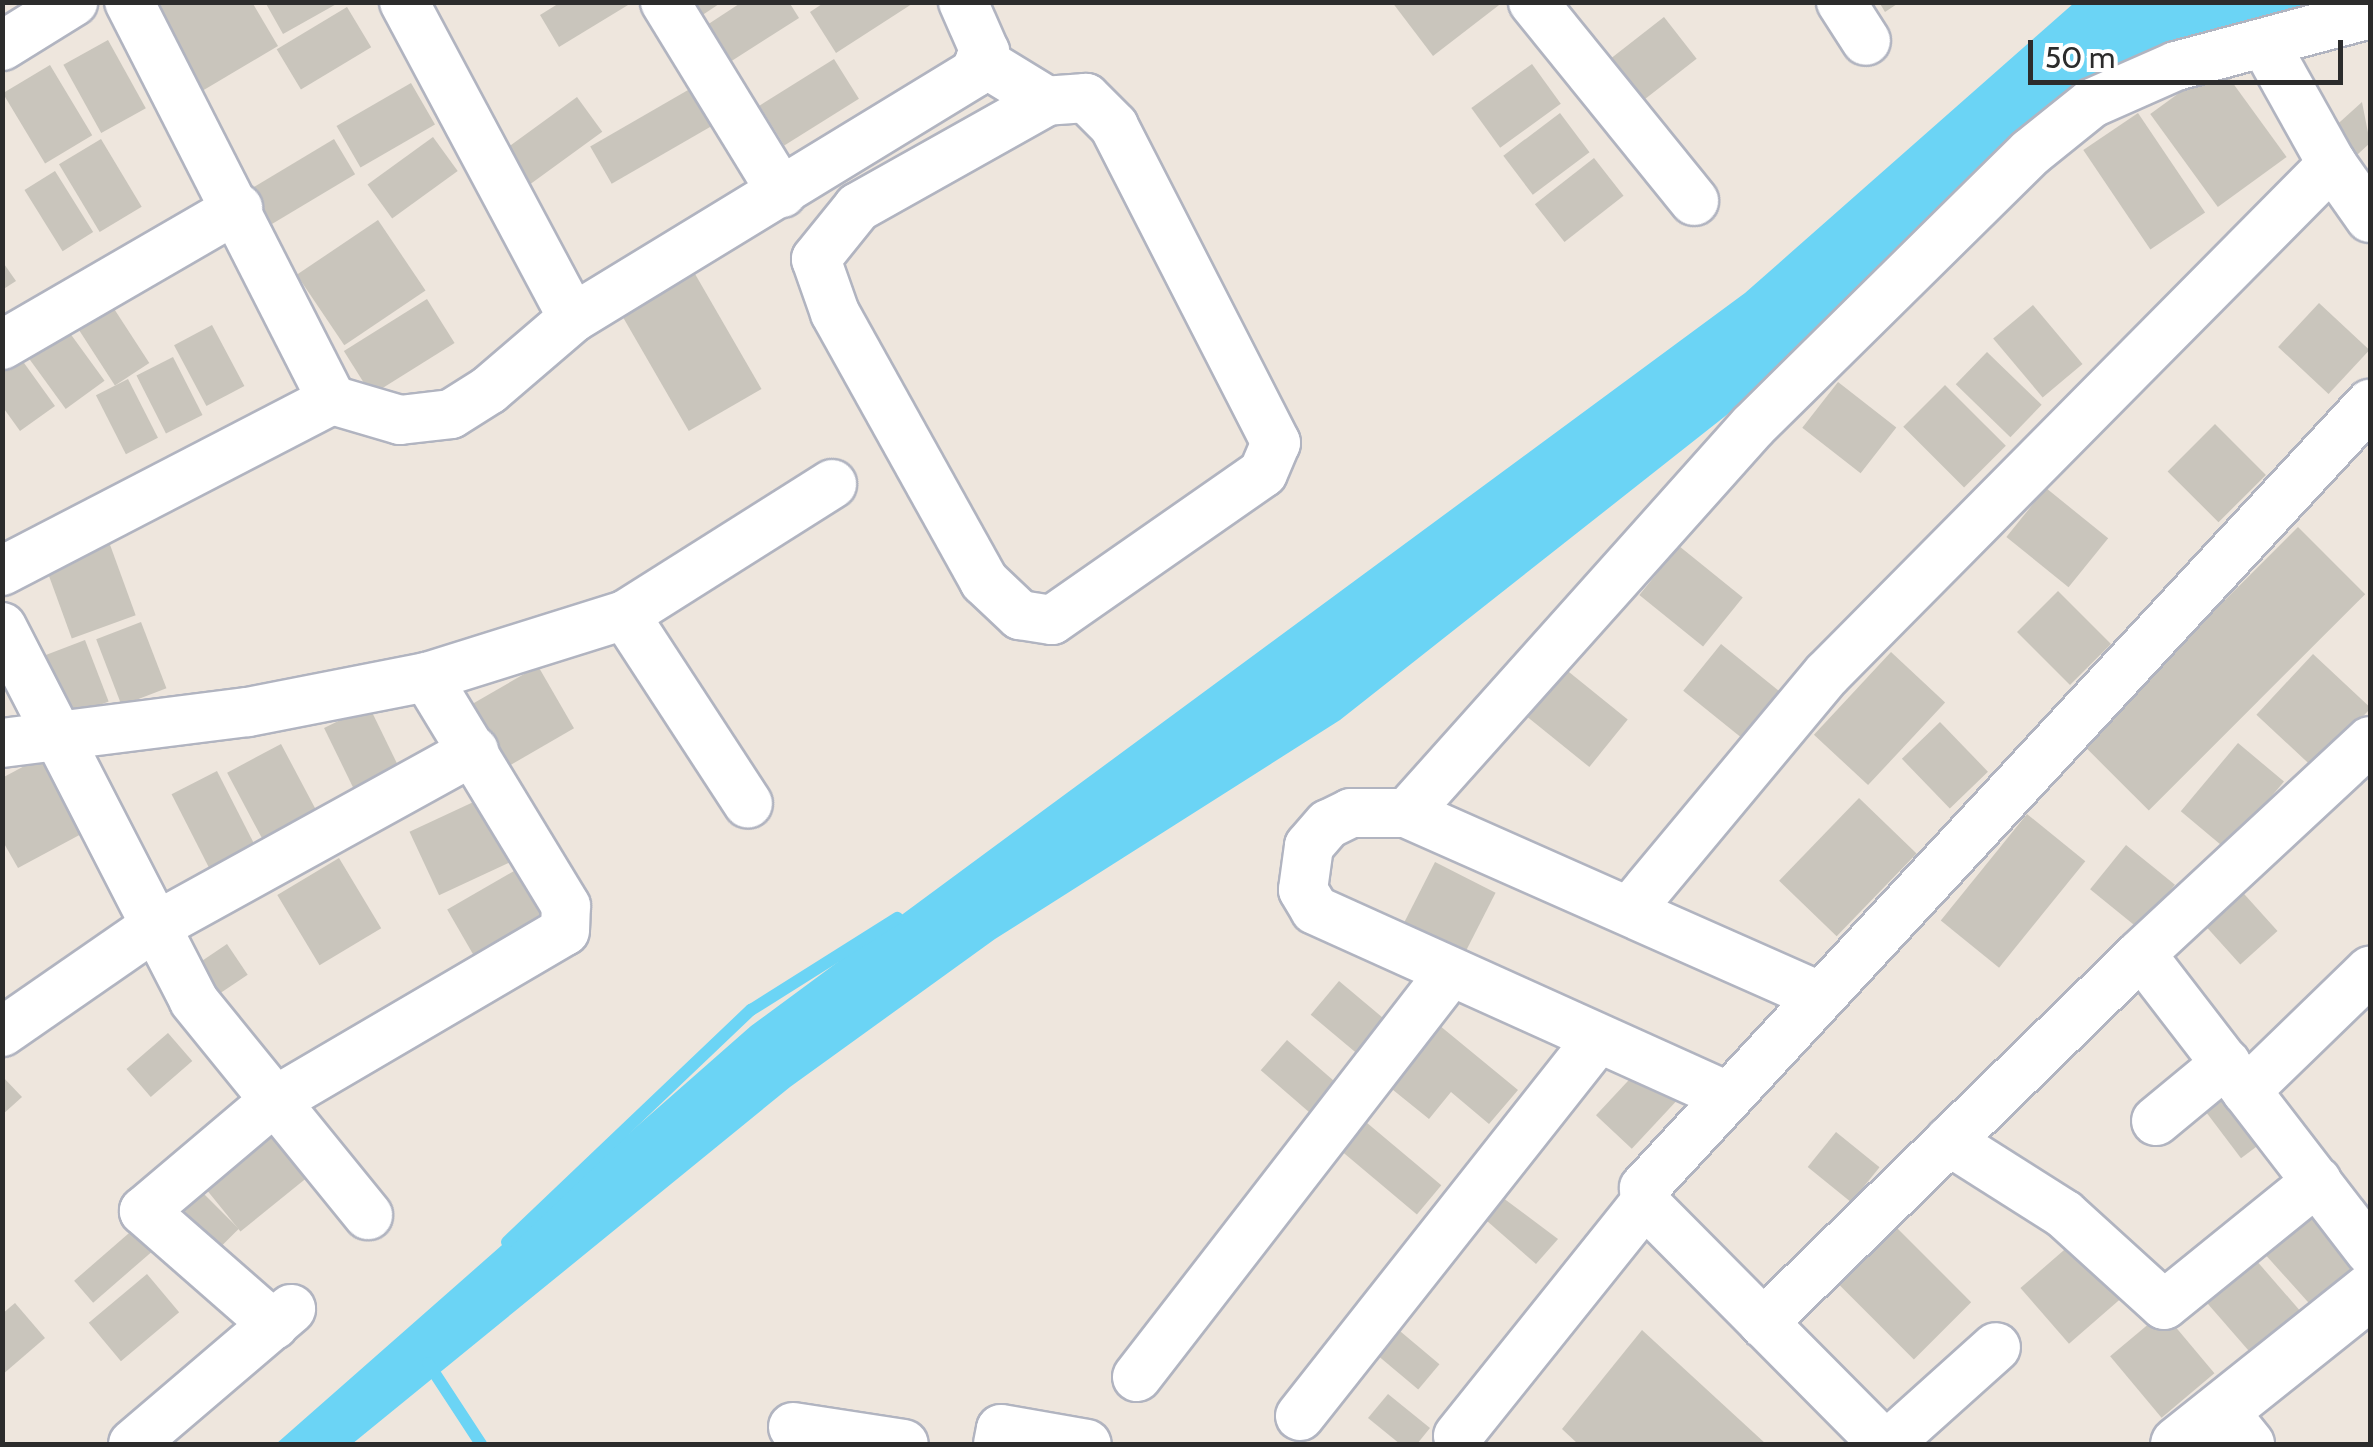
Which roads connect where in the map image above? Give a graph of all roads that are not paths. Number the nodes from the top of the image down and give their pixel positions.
1 (73, 2) edge
2 (129, 2) edge
3 (404, 2) edge
4 (665, 2) edge
5 (1533, 2) edge
6 (2370, 14) edge
7 (980, 21) edge
8 (2265, 44) junction
9 (2, 46) edge
10 (1047, 101) junction
11 (2332, 164) junction
12 (782, 193) junction
13 (1694, 202) dead end
14 (238, 208) junction
15 (2370, 218) edge
16 (574, 318) junction
17 (2, 345) edge
18 (332, 400) junction
19 (2370, 404) edge
20 (832, 484) dead end
21 (2, 571) edge
22 (625, 615) junction
23 (2, 627) edge
24 (427, 677) junction
25 (61, 741) junction
26 (2370, 741) edge
27 (2, 743) edge
28 (474, 751) junction
29 (748, 804) dead end
30 (1406, 813) junction
31 (1631, 909) junction
32 (151, 929) junction
33 (2141, 954) junction
34 (2370, 971) edge
35 (1449, 974) junction
36 (1819, 996) junction
37 (2, 1032) edge
38 (1598, 1039) junction
39 (2236, 1077) junction
40 (1726, 1096) junction
41 (273, 1102) junction
42 (2156, 1121) dead end
43 (1949, 1141) junction
44 (2317, 1181) junction
45 (1646, 1204) junction
46 (368, 1215) dead end
47 (2370, 1251) edge
48 (2370, 1291) edge
49 (1763, 1323) junction
50 (1996, 1347) dead end
51 (1137, 1377) dead end
52 (1300, 1416) dead end
53 (793, 1426) dead end
54 (2236, 1427) edge
55 (1458, 1436) dead end
56 (132, 1444) edge
57 (904, 1444) edge
58 (998, 1444) edge
59 (1087, 1444) edge
60 (1886, 1444) edge
61 (2178, 1444) edge

1 - 9 street
2 - 14 street
3 - 16 street
4 - 12 street
5 - 13 street
6 - 8 street
7 - 10 street
7 - 12 street
8 - 11 street
8 - 30 street
10 - 10 street
11 - 15 street
11 - 31 street
12 - 16 street
14 - 17 street
14 - 18 street
16 - 18 street
18 - 21 street
19 - 36 street
20 - 22 street
22 - 24 street
22 - 29 street
23 - 25 street
24 - 25 street
24 - 28 street
25 - 27 street
25 - 32 street
26 - 33 street
28 - 32 street
28 - 41 street
30 - 31 street
30 - 35 street
31 - 36 street
32 - 37 street
32 - 41 street
33 - 39 street
33 - 43 street
34 - 39 street
35 - 38 street
35 - 51 street
36 - 40 street
38 - 40 street
38 - 52 street
39 - 42 street
39 - 44 street
40 - 45 street
41 - 46 street
41 - 56 street
43 - 44 street
43 - 49 street
44 - 47 street
45 - 49 street
45 - 55 street
48 - 54 street
49 - 60 street
50 - 60 street
53 - 57 street
54 - 61 street
58 - 59 street

